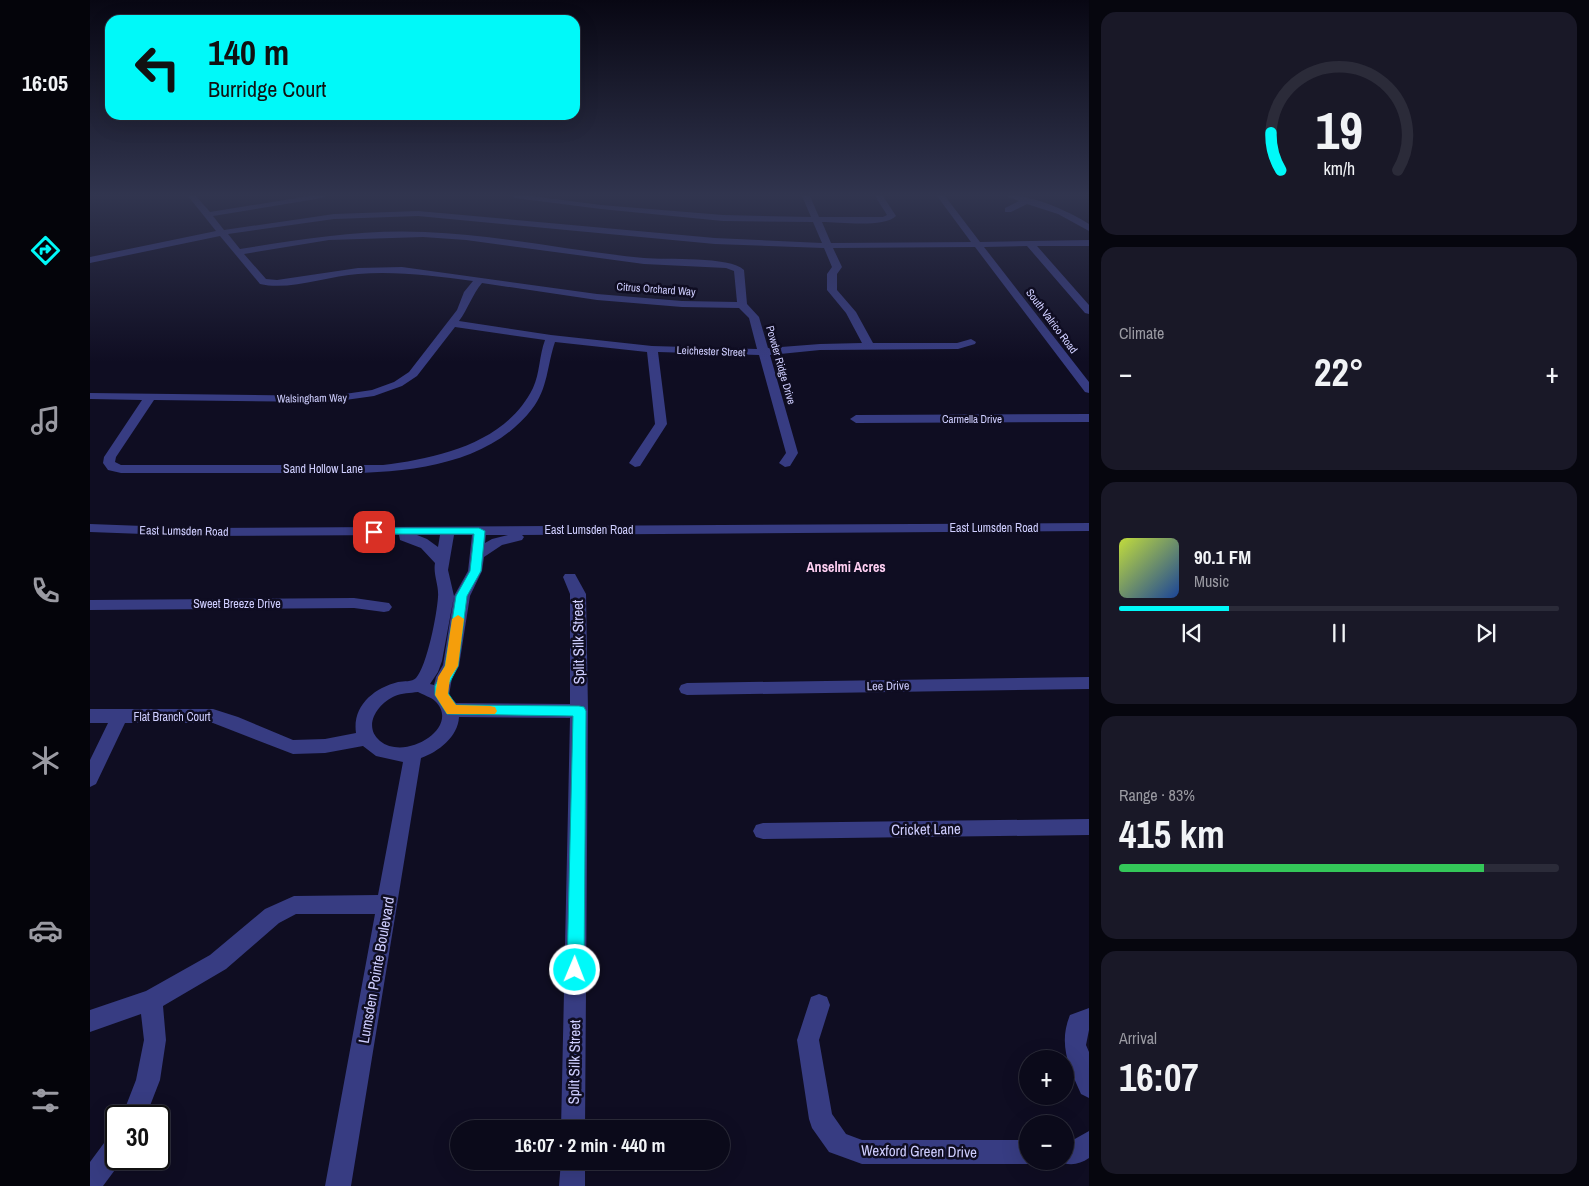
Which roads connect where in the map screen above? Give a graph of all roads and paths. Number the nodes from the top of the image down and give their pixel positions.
1 (126, 251) edge
2 (242, 251) edge
3 (572, 251) edge
4 (831, 251) edge
5 (983, 251) edge
6 (1036, 251) edge
7 (238, 252) joint
8 (90, 259) edge
9 (479, 280) junction
10 (742, 305) junction
11 (1089, 311) edge
12 (452, 324) junction
13 (550, 338) junction
14 (971, 342) dead end
15 (869, 346) junction
16 (652, 349) junction
17 (765, 352) junction
18 (1089, 390) edge
19 (90, 396) edge
20 (151, 396) junction
21 (1089, 418) edge
22 (856, 419) dead end
23 (635, 463) dead end
24 (785, 463) dead end
25 (1089, 527) edge
26 (90, 528) edge
27 (448, 531) junction
28 (479, 531) junction
29 (548, 531) junction
30 (319, 532) junction
31 (477, 555) junction
32 (442, 562) junction
33 (570, 577) dead end
34 (90, 605) edge
35 (384, 608) dead end
36 (1089, 683) edge
37 (419, 686) junction
38 (687, 689) dead end
39 (441, 695) junction
40 (451, 710) junction
41 (579, 711) junction
42 (90, 716) edge
43 (120, 716) junction
44 (366, 738) junction
45 (413, 754) junction
46 (90, 779) edge
47 (1089, 827) edge
48 (763, 832) dead end
49 (388, 904) junction
50 (151, 1000) junction
51 (819, 1005) dead end
52 (1089, 1019) edge
53 (90, 1021) edge
54 (1089, 1086) edge
55 (138, 1105) edge
56 (573, 1120) edge
57 (1089, 1143) edge
58 (1019, 1152) edge
59 (1074, 1152) edge
60 (105, 1162) edge
61 (573, 1170) edge
62 (90, 1182) edge
63 (338, 1186) edge
64 (572, 1186) edge

1 - 8 street
2 - 7 street
3 - 10 street
4 - 15 street
5 - 18 street, South Valrico Road
6 - 11 street
7 - 9 street, Citrus Orchard Way
9 - 10 street, Citrus Orchard Way
9 - 12 street, Walsingham Way
10 - 17 street, Powder Ridge Drive
12 - 13 street, Leichester Street
12 - 20 street, Walsingham Way
13 - 16 street, Leichester Street
13 - 20 street, Sand Hollow Lane
14 - 15 street, Leichester Street
15 - 17 street, Leichester Street
16 - 17 street, Leichester Street
16 - 23 street
17 - 24 street, Powder Ridge Drive
19 - 20 street, Walsingham Way
21 - 22 street, Carmella Drive
25 - 29 street, East Lumsden Road
26 - 30 street, East Lumsden Road
27 - 28 street, East Lumsden Road
27 - 30 street, East Lumsden Road
27 - 32 street
28 - 29 street, East Lumsden Road
28 - 31 street
29 - 31 street
30 - 32 street
31 - 39 street
32 - 37 street
33 - 41 street, Split Silk Street
34 - 35 street, Sweet Breeze Drive
36 - 38 street, Lee Drive
37 - 39 street
37 - 44 street
39 - 40 street
40 - 41 street
40 - 45 street
41 - 56 street, Split Silk Street
42 - 43 street, Flat Branch Court
43 - 44 street, Flat Branch Court
43 - 46 street
44 - 45 street
45 - 49 street, Lumsden Pointe Boulevard
47 - 48 street, Cricket Lane
49 - 50 street
49 - 63 street, Lumsden Pointe Boulevard
50 - 53 street
50 - 55 street
51 - 58 street, Wexford Green Drive
52 - 54 street
57 - 59 street
60 - 62 street
61 - 64 street

